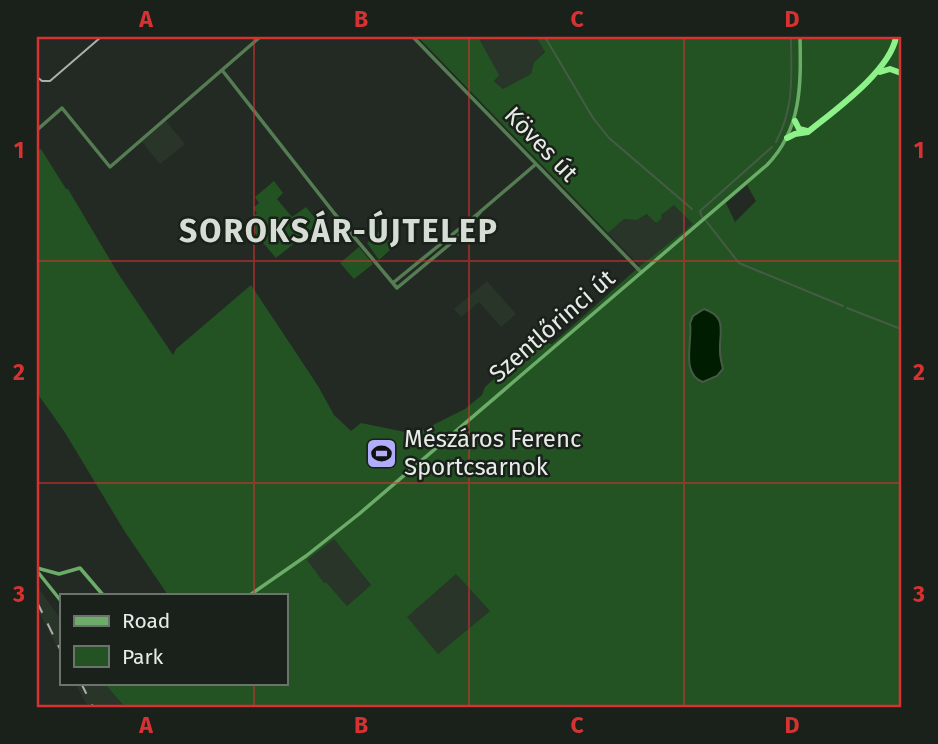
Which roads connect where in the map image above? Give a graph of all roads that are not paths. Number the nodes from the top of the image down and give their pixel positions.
1 (260, 37) edge
2 (800, 37) edge
3 (414, 38) edge
4 (899, 38) edge
5 (222, 70) junction
6 (901, 73) edge
7 (875, 74) junction
8 (795, 121) junction
9 (37, 130) edge
10 (794, 131) junction
11 (809, 131) junction
12 (787, 138) joint
13 (536, 164) junction
14 (481, 211) junction
15 (641, 272) junction
16 (393, 283) junction
17 (37, 570) edge
18 (102, 594) edge
19 (251, 594) edge
20 (60, 600) edge

1 - 5 street
2 - 8 main road
3 - 13 street, Köves út
4 - 7 highway
5 - 9 street
5 - 16 street
6 - 7 highway
7 - 11 highway
8 - 10 main road
8 - 11 highway
10 - 11 highway
10 - 12 highway
12 - 15 main road, Szentlőrinci út
13 - 14 street
13 - 15 street, Köves út
14 - 16 street
14 - 16 street
15 - 19 main road, Szentlőrinci út
17 - 18 main road
17 - 20 main road

